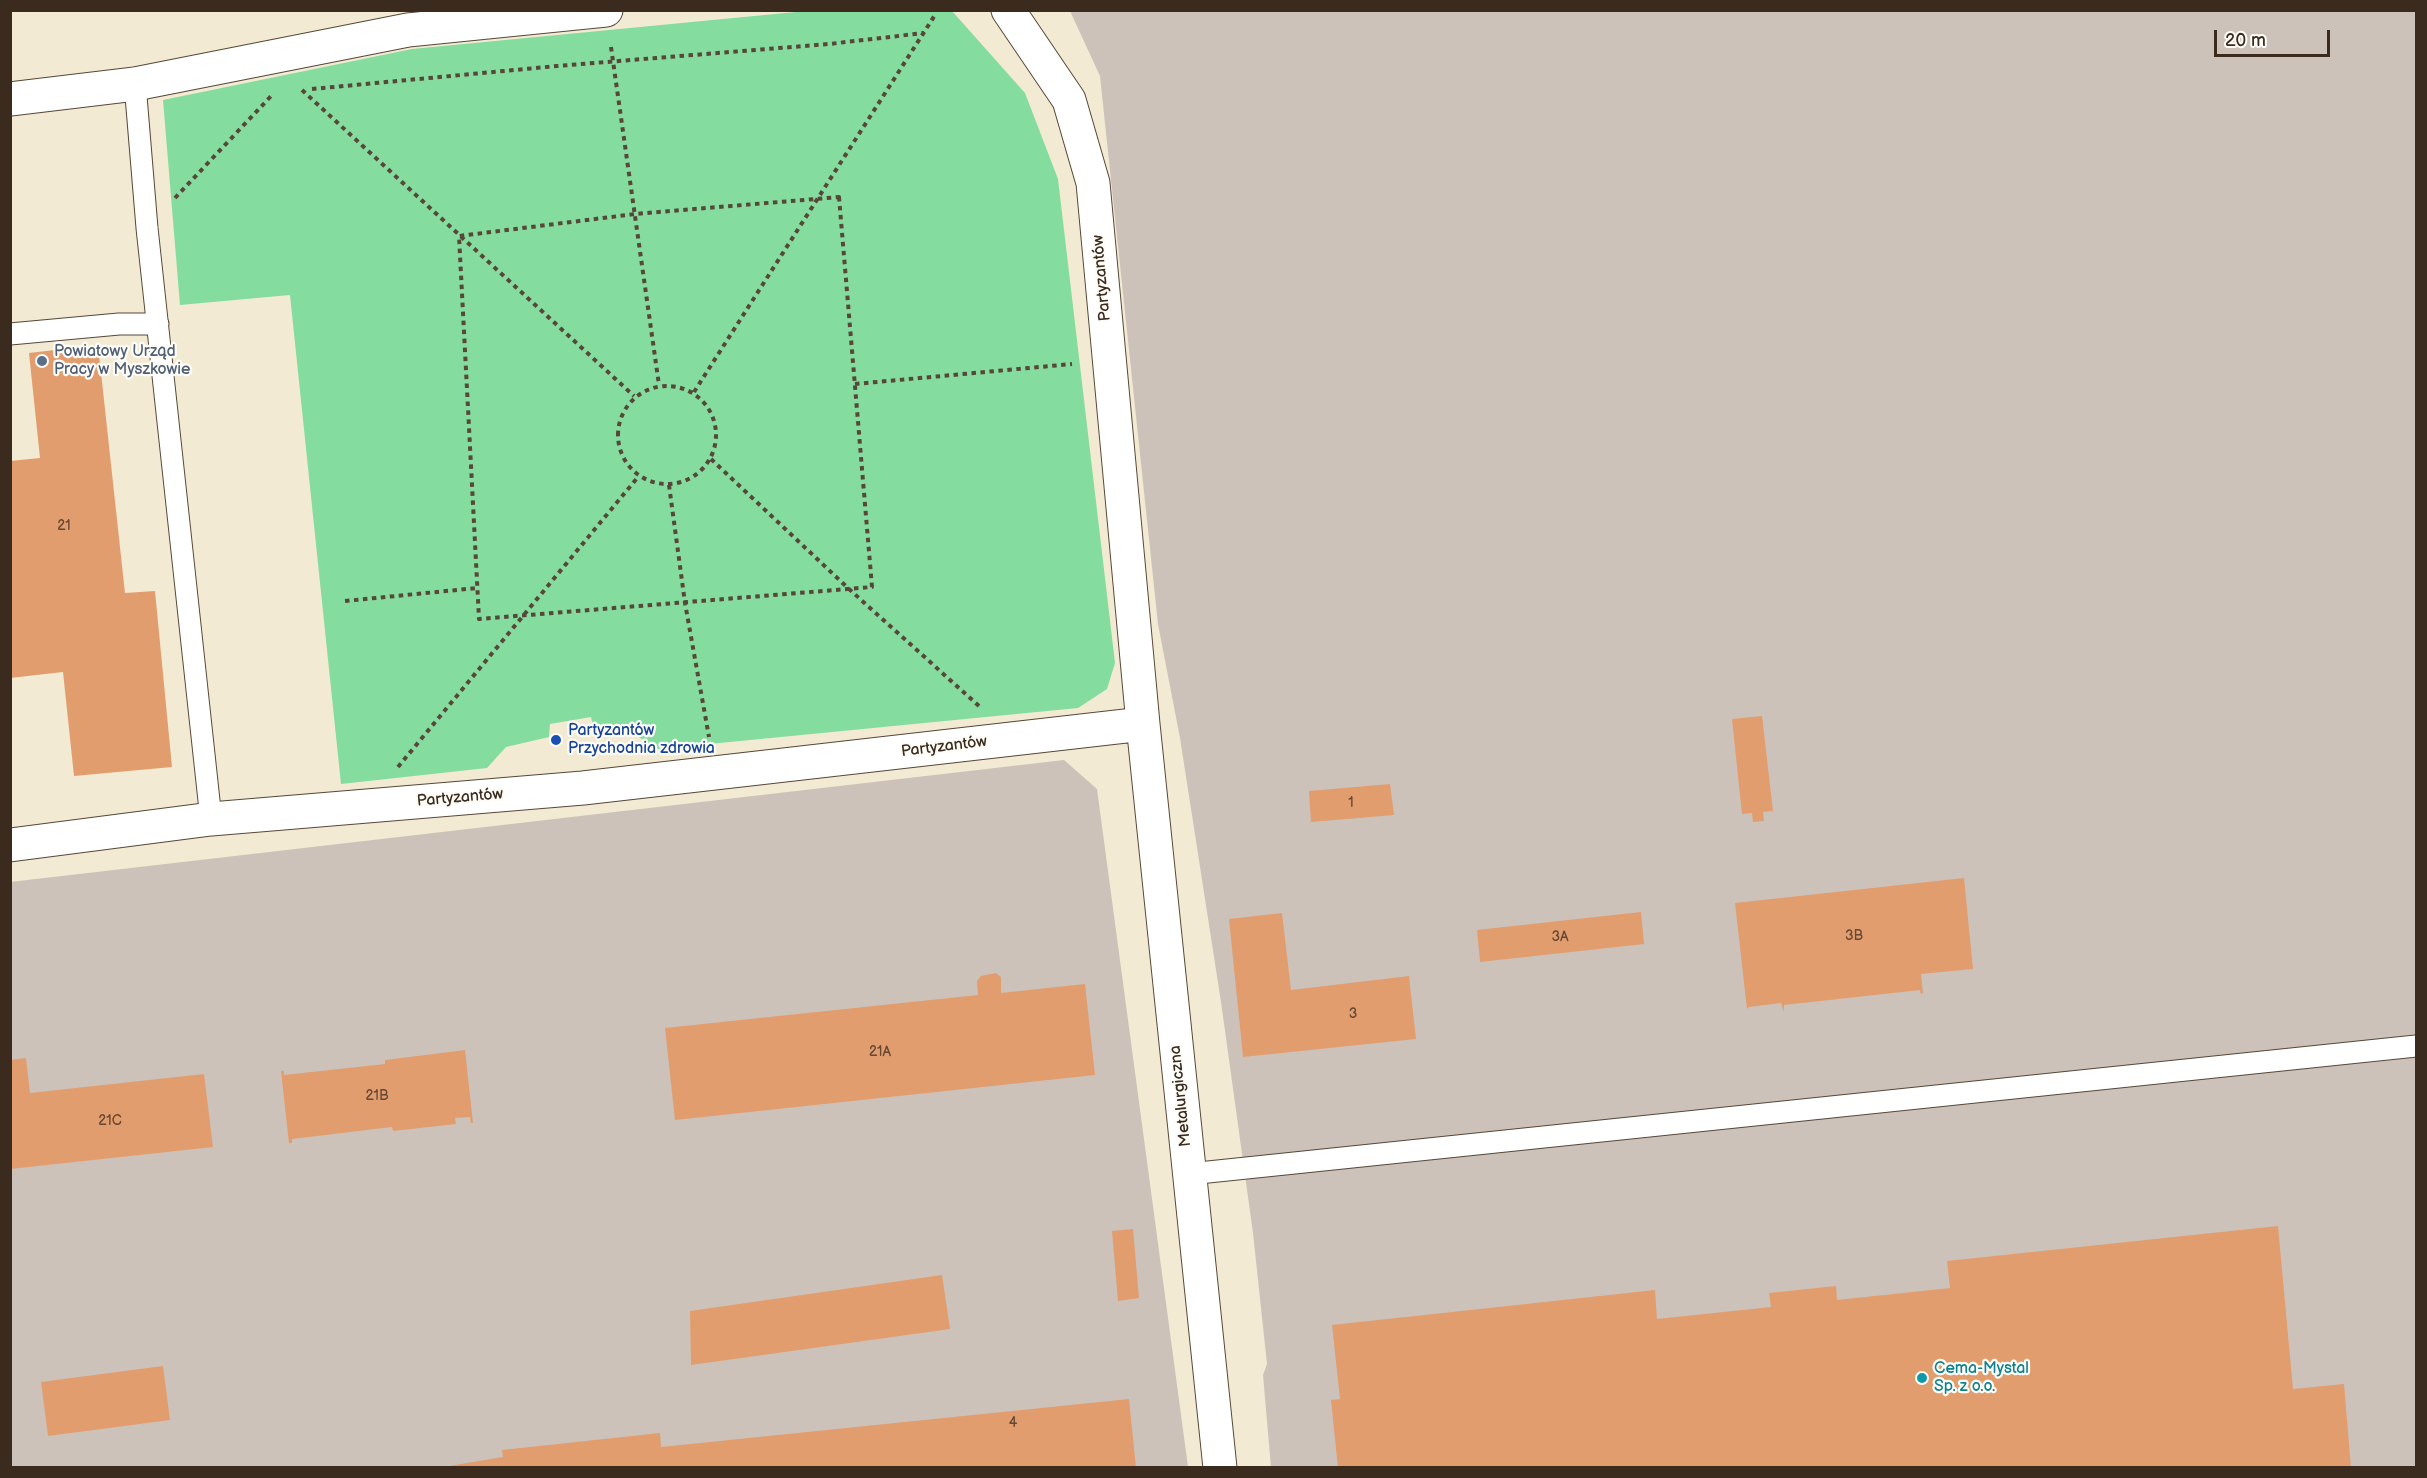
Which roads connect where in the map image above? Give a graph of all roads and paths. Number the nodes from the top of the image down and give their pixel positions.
1 (606, 10) edge
2 (1008, 10) edge
3 (935, 15) dead end
4 (924, 33) junction
5 (613, 62) junction
6 (135, 84) junction
7 (302, 90) junction
8 (293, 91) dead end
9 (274, 93) dead end
10 (10, 99) edge
11 (819, 198) junction
12 (146, 208) junction
13 (635, 214) junction
14 (459, 236) junction
15 (158, 324) junction
16 (10, 334) edge
17 (1109, 361) junction
18 (855, 384) junction
19 (658, 385) junction
20 (694, 392) junction
21 (634, 396) junction
22 (711, 459) junction
23 (638, 477) junction
24 (669, 485) junction
25 (477, 588) junction
26 (849, 588) junction
27 (345, 601) dead end
28 (685, 603) junction
29 (523, 615) junction
30 (1143, 724) junction
31 (1016, 739) junction
32 (716, 773) junction
33 (365, 807) junction
34 (211, 819) junction
35 (10, 845) edge
36 (2416, 1046) edge
37 (1189, 1174) junction
38 (1220, 1467) edge

1 - 5 path
1 - 6 street
2 - 17 street, Partyzantów
3 - 4 path
4 - 5 path
4 - 11 path
5 - 7 path
5 - 13 path
6 - 10 street
6 - 12 lane
7 - 8 path
7 - 14 path
9 - 12 path
11 - 13 path
11 - 18 path
11 - 20 path
12 - 15 lane
13 - 14 path
13 - 19 path
14 - 21 path
14 - 25 path
15 - 16 lane
15 - 34 lane
17 - 18 path
17 - 30 street, Partyzantów
18 - 26 path
19 - 20 path
19 - 21 path
20 - 22 path
21 - 23 path
22 - 24 path
22 - 26 path
23 - 24 path
23 - 29 path
24 - 28 path
25 - 27 path
25 - 29 path
26 - 28 path
26 - 31 path
28 - 29 path
28 - 32 path
29 - 33 path
30 - 31 street, Partyzantów
30 - 37 street, Metalurgiczna
31 - 32 street, Partyzantów
32 - 33 street, Partyzantów
33 - 34 street, Partyzantów
34 - 35 street, Partyzantów
36 - 37 lane
37 - 38 street, Metalurgiczna

